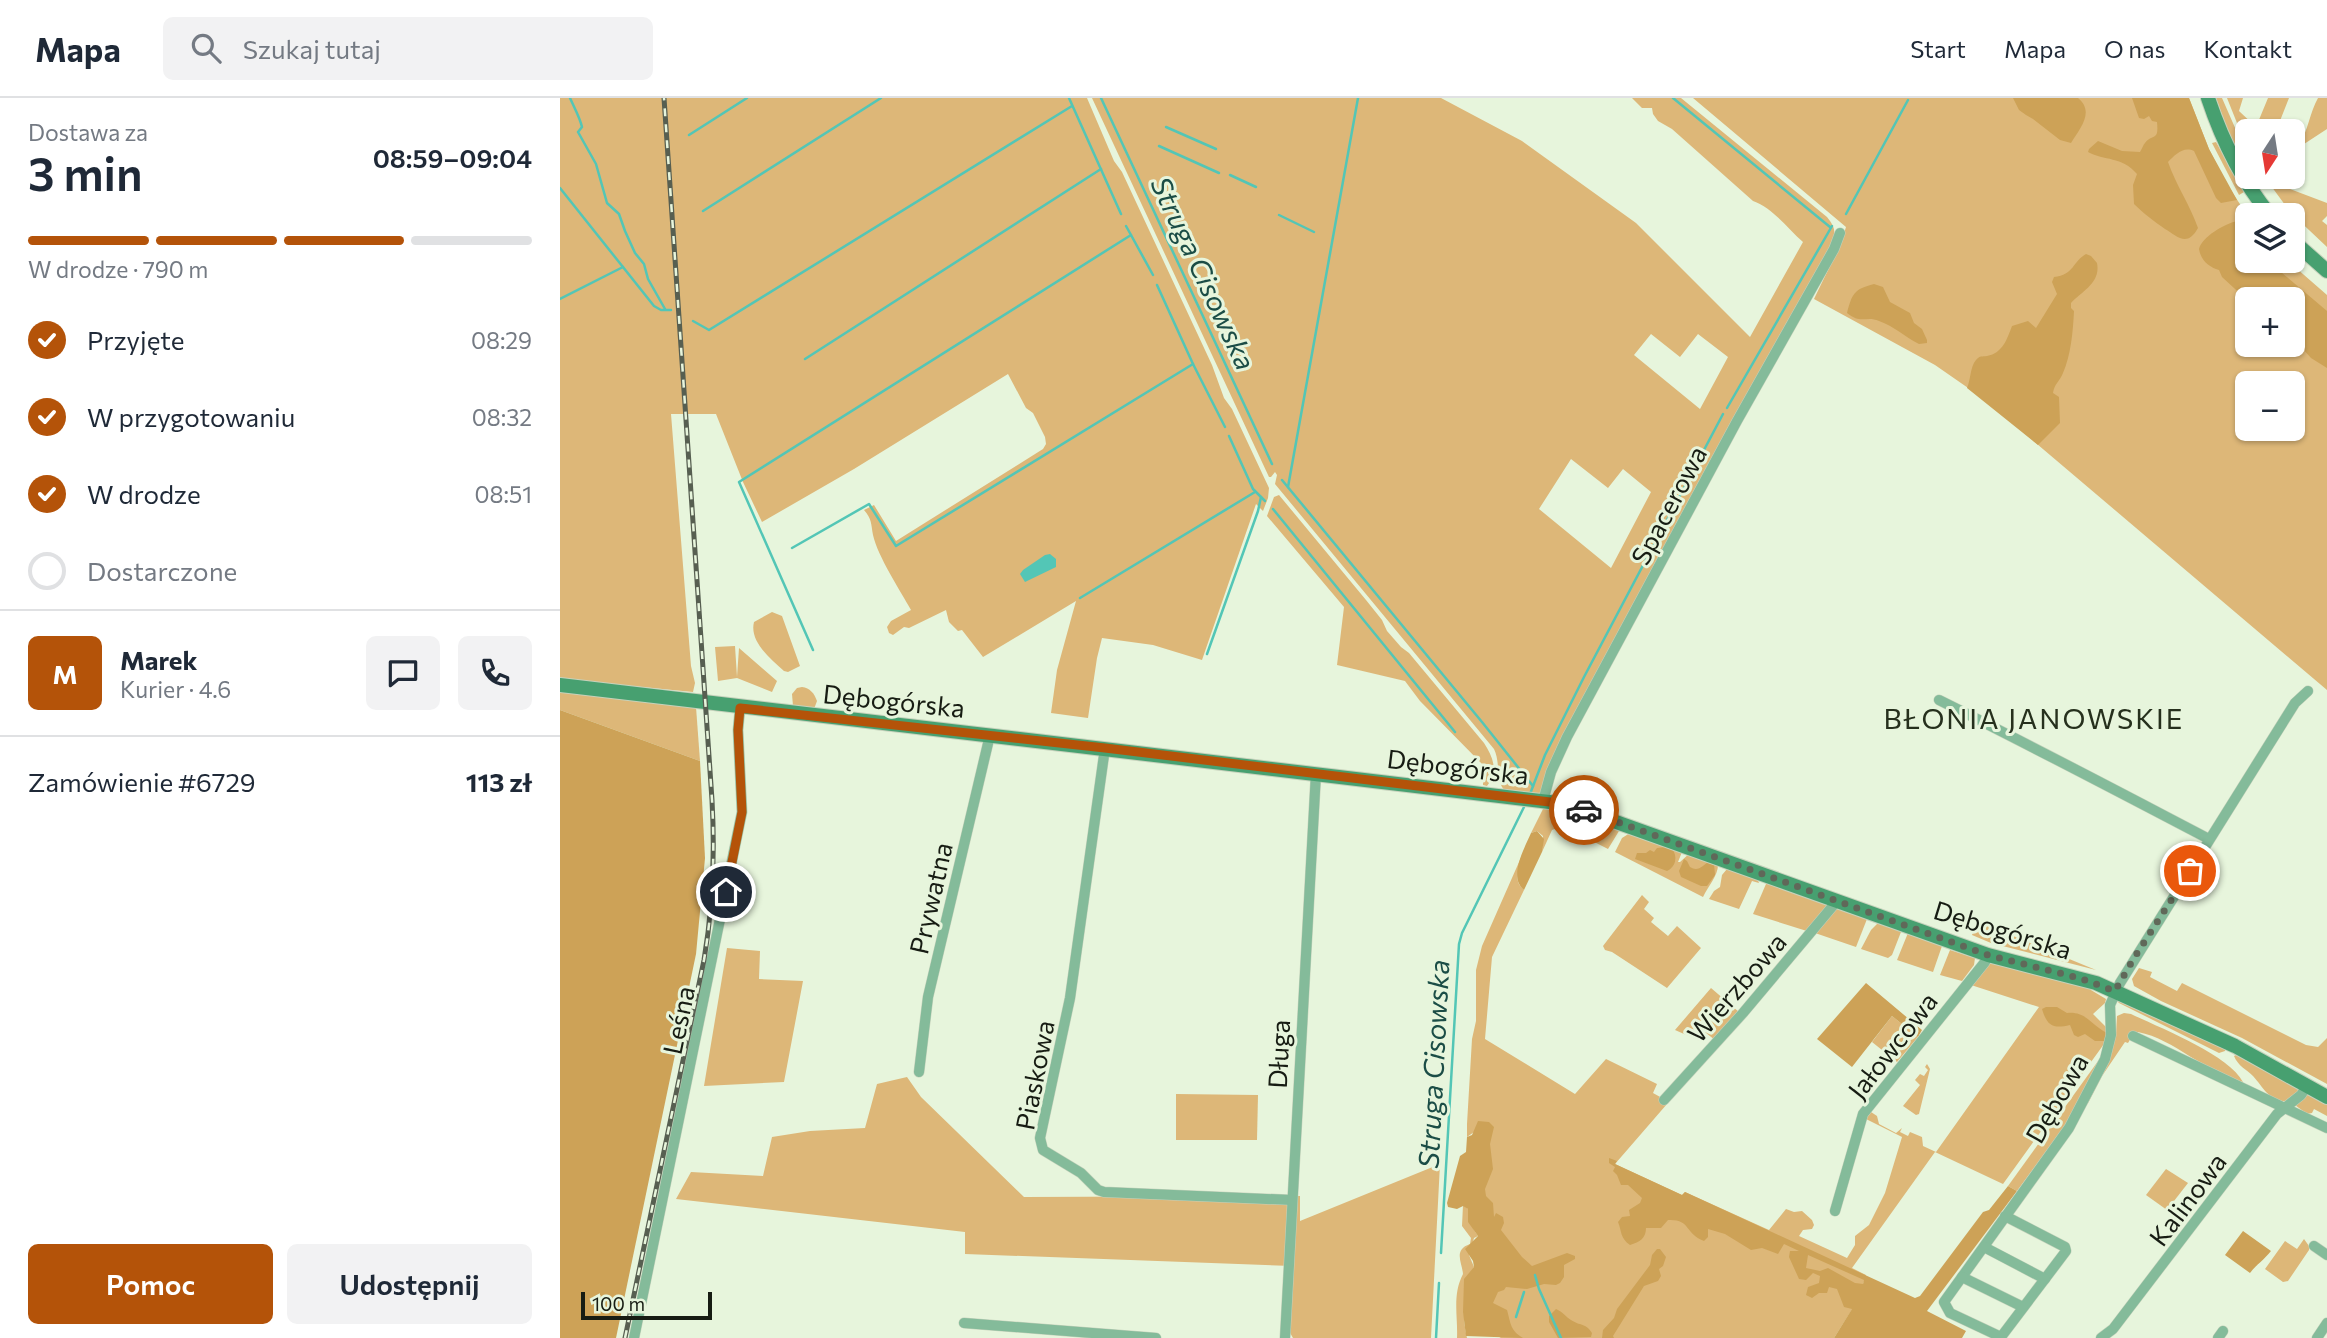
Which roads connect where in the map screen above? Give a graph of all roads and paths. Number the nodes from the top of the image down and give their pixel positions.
1 (2208, 98) edge
2 (2260, 203) edge
3 (1840, 233) dead end
4 (2305, 252) edge
5 (2327, 271) edge
6 (560, 685) edge
7 (2308, 691) dead end
8 (1939, 700) dead end
9 (740, 708) junction
10 (990, 735) junction
11 (1105, 748) junction
12 (1316, 773) junction
13 (1543, 801) junction
14 (2209, 839) junction
15 (1837, 901) junction
16 (1988, 955) junction
17 (2115, 991) junction
18 (2133, 1037) dead end
19 (919, 1072) dead end
20 (2307, 1086) junction
21 (2327, 1097) edge
22 (1664, 1100) dead end
23 (2284, 1108) junction
24 (2327, 1128) edge
25 (1292, 1200) junction
26 (1835, 1211) dead end
27 (2005, 1216) junction
28 (2315, 1246) dead end
29 (1984, 1247) junction
30 (2327, 1255) edge
31 (1962, 1277) junction
32 (2045, 1279) junction
33 (2023, 1307) junction
34 (964, 1323) dead end
35 (2327, 1323) edge
36 (634, 1338) edge
37 (1156, 1338) edge
38 (1285, 1338) edge
39 (2101, 1338) edge
40 (2317, 1338) edge

1 - 2 street
3 - 13 street, Spacerowa
4 - 5 street
6 - 9 street, Dębogórska
7 - 14 street
8 - 14 street
9 - 10 street, Dębogórska
9 - 36 street, Leśna
10 - 11 street, Dębogórska
10 - 19 street, Prywatna
11 - 12 street, Dębogórska
11 - 25 street, Piaskowa
12 - 13 street, Dębogórska
12 - 25 street, Długa
13 - 15 street, Dębogórska
14 - 17 street
15 - 16 street, Dębogórska
15 - 22 street, Wierzbowa
16 - 17 street, Dębogórska
16 - 26 street, Jałowcowa
17 - 20 street, Dębogórska
17 - 27 street, Dębowa
18 - 23 street
20 - 21 street, Dębogórska
20 - 23 street, Kalinowa
23 - 24 street
23 - 39 street, Kalinowa
25 - 38 street, Długa
27 - 29 street, Dębowa
27 - 32 street, Dębowa
28 - 30 street
29 - 31 street, Dębowa
29 - 32 street
31 - 33 street
31 - 33 street, Dębowa
32 - 33 street, Dębowa
34 - 37 street
35 - 40 street

